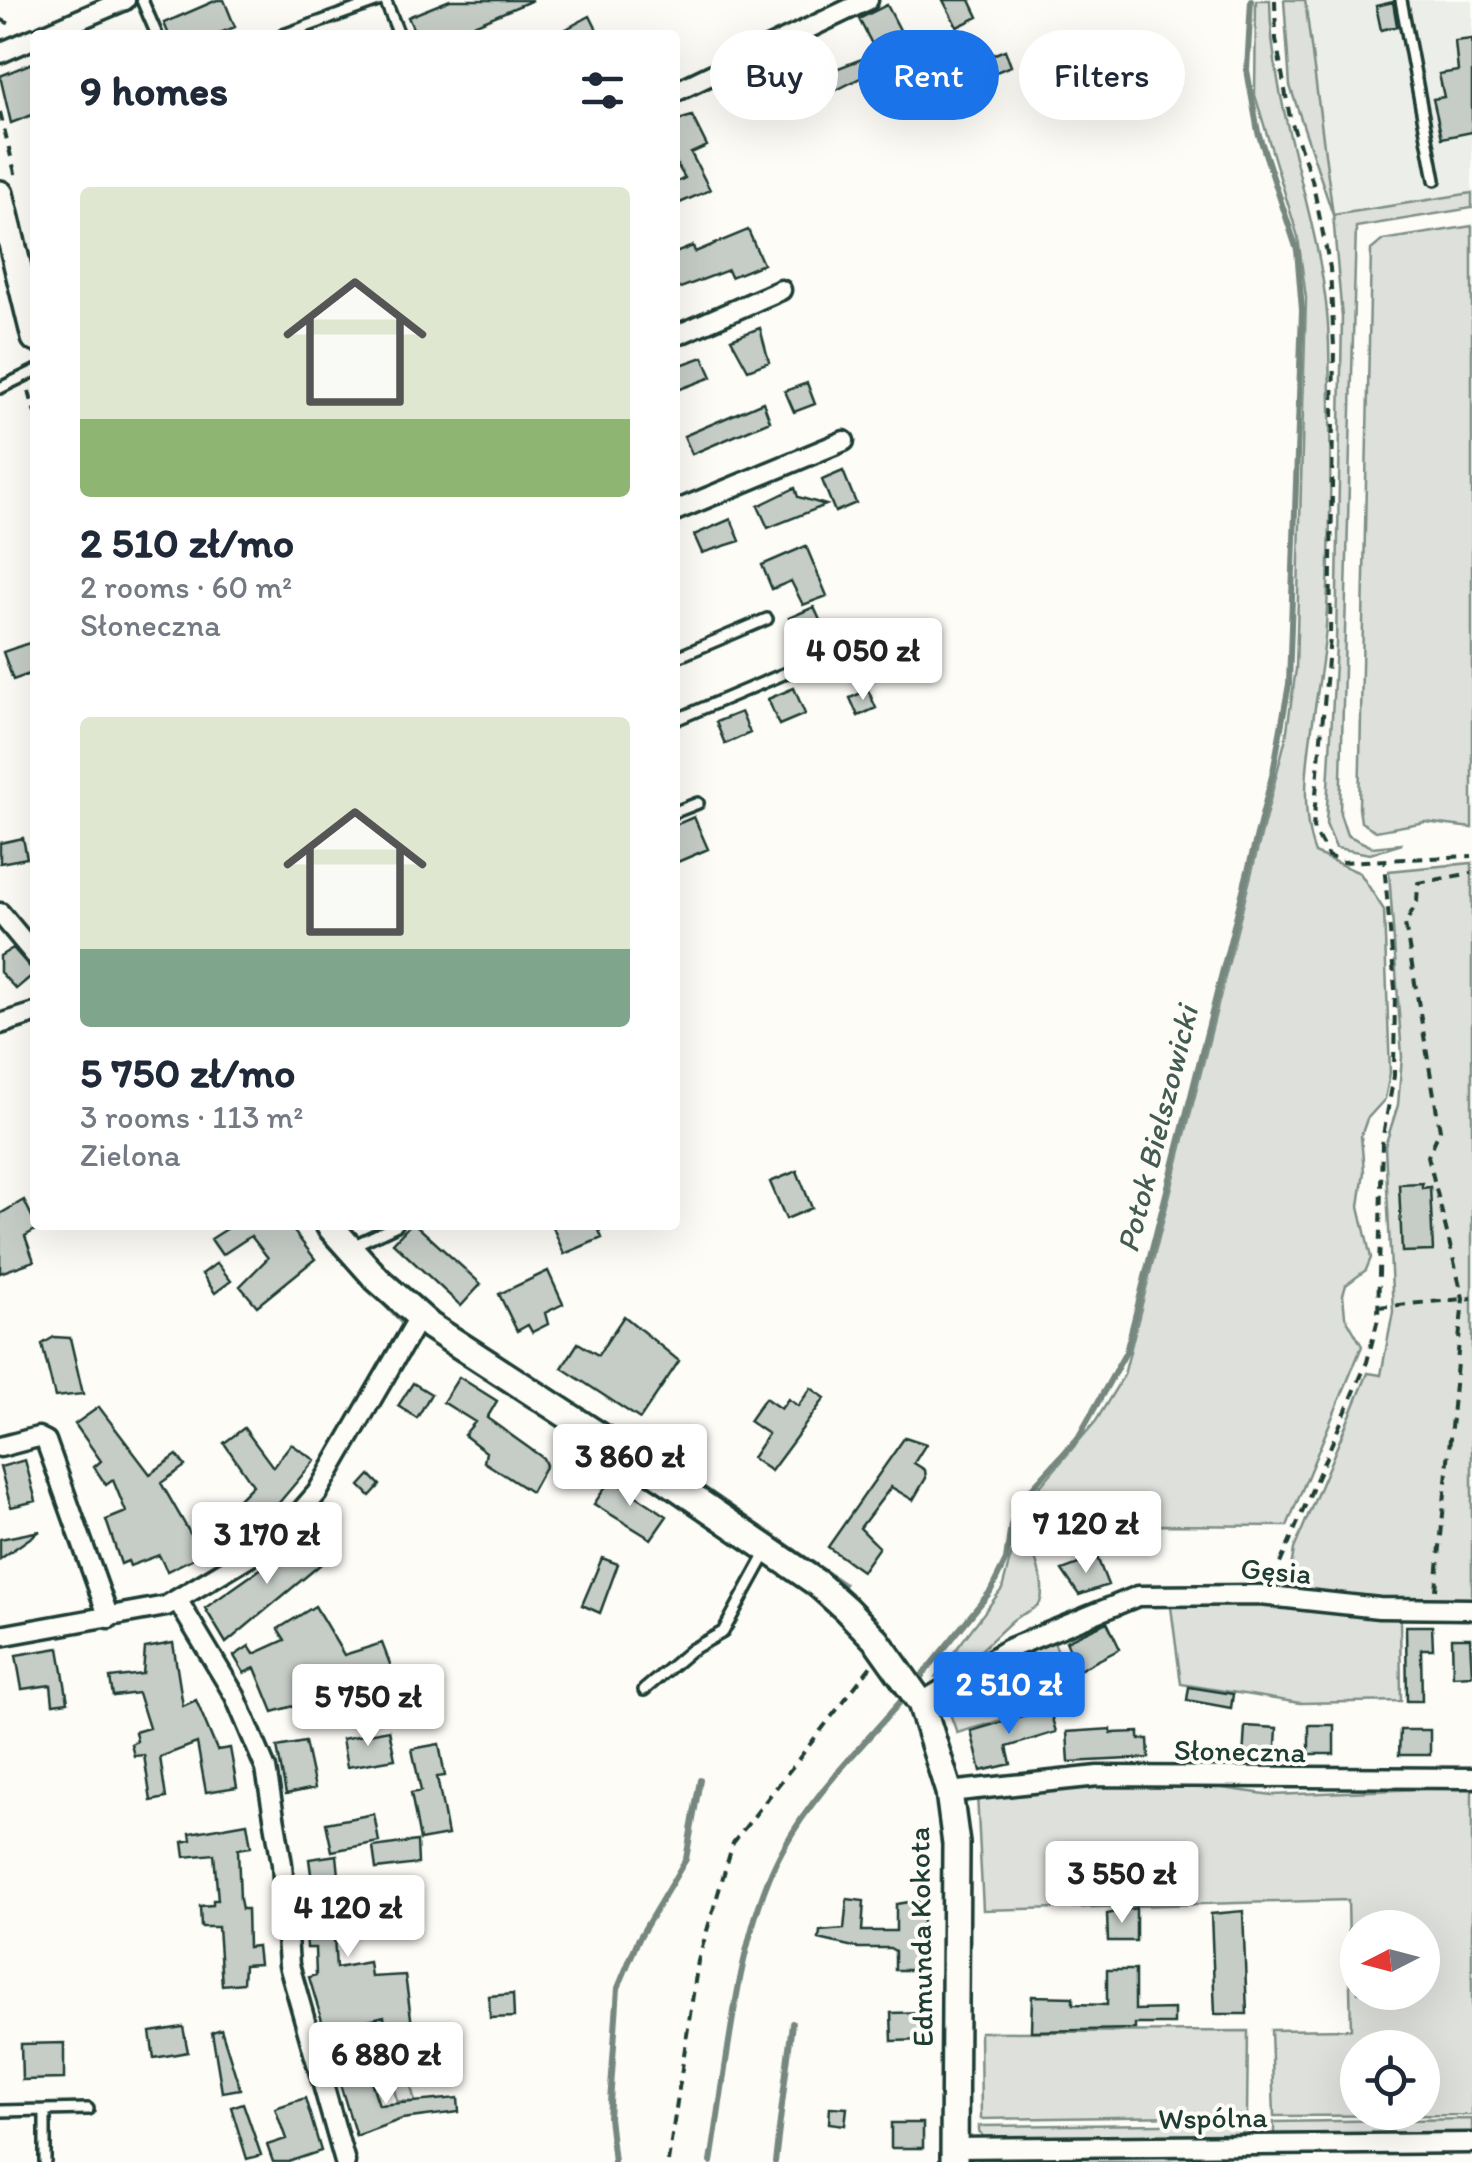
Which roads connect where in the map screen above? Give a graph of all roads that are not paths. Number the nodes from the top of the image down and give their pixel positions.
1 (125, 0) edge
2 (142, 0) edge
3 (383, 0) edge
4 (868, 0) edge
5 (1401, 0) edge
6 (55, 30) edge
7 (155, 30) edge
8 (297, 30) edge
9 (397, 30) edge
10 (30, 40) edge
11 (0, 54) edge
12 (680, 90) edge
13 (1435, 180) dead end
14 (0, 194) edge
15 (781, 290) dead end
16 (30, 317) edge
17 (680, 334) edge
18 (30, 373) edge
19 (0, 388) edge
20 (844, 441) dead end
21 (680, 509) edge
22 (767, 618) dead end
23 (680, 656) edge
24 (793, 670) dead end
25 (680, 718) edge
26 (698, 803) dead end
27 (680, 810) edge
28 (0, 913) edge
29 (30, 949) edge
30 (30, 1015) edge
31 (0, 1024) edge
32 (332, 1230) edge
33 (386, 1230) edge
34 (348, 1248) junction
35 (418, 1317) junction
36 (0, 1447) edge
37 (768, 1550) junction
38 (178, 1601) junction
39 (1472, 1609) edge
40 (109, 1618) junction
41 (0, 1636) edge
42 (644, 1690) dead end
43 (915, 1693) junction
44 (1472, 1778) edge
45 (949, 1792) junction
46 (45, 2110) junction
47 (88, 2110) dead end
48 (0, 2111) edge
49 (1472, 2143) edge
50 (954, 2155) edge
51 (46, 2162) edge
52 (345, 2162) edge

1 - 6 street
2 - 7 lane
3 - 8 lane
3 - 9 lane
4 - 12 street
5 - 13 lane
10 - 11 street
14 - 16 street
15 - 17 street
18 - 19 lane
20 - 21 street
22 - 23 lane
24 - 25 lane
26 - 27 lane
28 - 29 street
30 - 31 street
32 - 34 street, Edmunda Kokota
33 - 34 lane
34 - 35 street, Edmunda Kokota
35 - 37 street, Edmunda Kokota
35 - 38 street
36 - 40 street
37 - 42 lane
37 - 43 street, Edmunda Kokota
38 - 40 street
38 - 52 street
39 - 43 street, Gęsia
40 - 41 street
43 - 45 street, Edmunda Kokota
44 - 45 street, Słoneczna
45 - 50 street, Edmunda Kokota
46 - 47 lane
46 - 48 lane
46 - 51 lane
49 - 50 street, Wspólna

